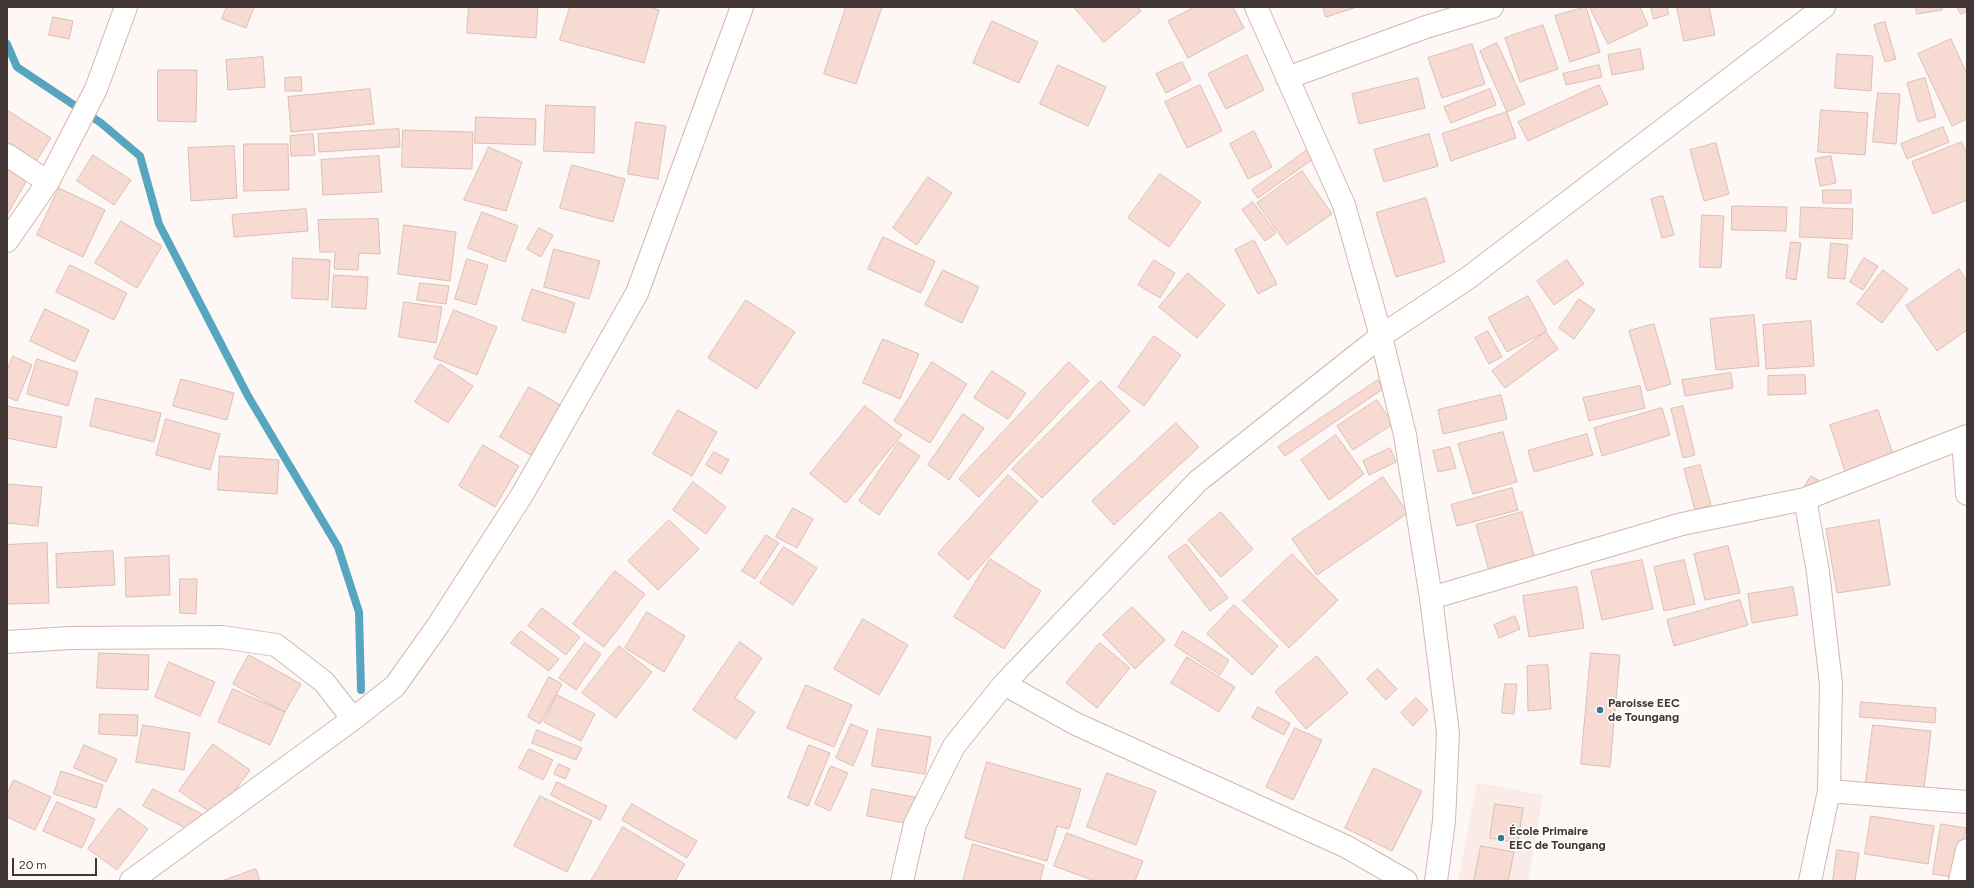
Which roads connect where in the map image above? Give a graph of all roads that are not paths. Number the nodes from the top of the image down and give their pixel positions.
1 (126, 7) edge
2 (742, 7) edge
3 (1256, 7) edge
4 (1492, 7) edge
5 (1824, 7) edge
6 (1287, 78) junction
7 (7, 155) edge
8 (48, 182) junction
9 (7, 240) edge
10 (1381, 336) junction
11 (1965, 437) edge
12 (1967, 494) edge
13 (1805, 499) junction
14 (1431, 598) junction
15 (7, 642) edge
16 (1004, 684) junction
17 (353, 719) junction
18 (1829, 791) junction
19 (1967, 802) edge
20 (1967, 850) edge
21 (131, 881) edge
22 (902, 881) edge
23 (1406, 881) edge
24 (1436, 881) edge
25 (1810, 881) edge
26 (1960, 881) edge

1 - 8 street
2 - 17 street
3 - 6 street
4 - 6 street
5 - 10 street
6 - 10 street
7 - 8 street
8 - 9 street
10 - 14 street
10 - 16 street
11 - 12 street
11 - 13 street
13 - 14 street
13 - 18 street
14 - 24 street
15 - 17 street
16 - 22 street
16 - 23 street
17 - 21 street
18 - 19 street
18 - 25 street
20 - 26 street

